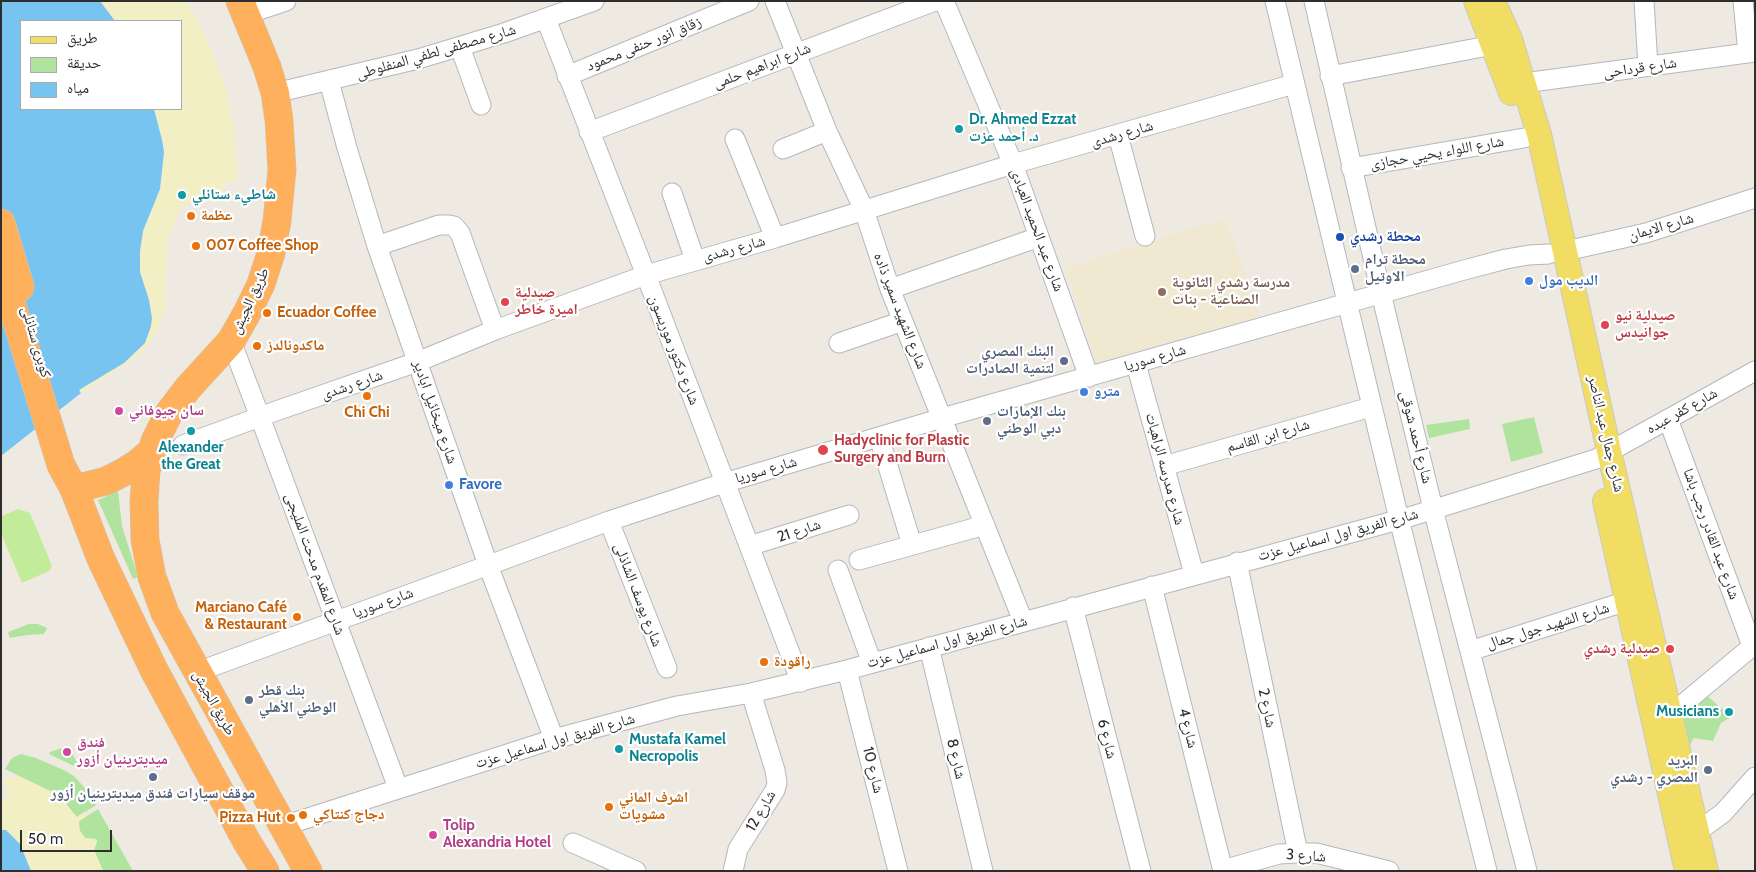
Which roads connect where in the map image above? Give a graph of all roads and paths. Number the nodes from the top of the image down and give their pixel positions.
1 (286, 1) edge
2 (594, 1) edge
3 (750, 1) edge
4 (775, 1) edge
5 (935, 1) edge
6 (944, 1) edge
7 (1275, 1) edge
8 (1314, 1) edge
9 (1476, 1) edge
10 (1493, 1) edge
11 (1507, 1) edge
12 (1644, 1) edge
13 (1744, 1) edge
14 (243, 8) edge
15 (546, 19) junction
16 (1502, 42) junction
17 (460, 46) junction
18 (796, 53) junction
19 (1751, 53) edge
20 (1648, 66) junction
21 (567, 76) junction
22 (1330, 76) junction
23 (329, 81) junction
24 (1524, 83) junction
25 (1294, 84) junction
26 (274, 93) junction
27 (481, 105) dead end
28 (827, 131) junction
29 (589, 132) junction
30 (1118, 135) junction
31 (1524, 138) junction
32 (735, 139) dead end
33 (783, 149) dead end
34 (1013, 164) junction
35 (1352, 168) junction
36 (672, 193) dead end
37 (1755, 198) edge
38 (864, 210) junction
39 (1, 224) edge
40 (1145, 236) dead end
41 (1039, 237) junction
42 (776, 238) junction
43 (377, 246) junction
44 (1557, 252) junction
45 (695, 260) junction
46 (1, 270) edge
47 (646, 274) junction
48 (890, 289) junction
49 (1381, 293) junction
50 (1346, 303) junction
51 (903, 321) junction
52 (495, 330) junction
53 (231, 341) junction
54 (839, 343) dead end
55 (417, 362) junction
56 (1136, 364) junction
57 (1752, 376) edge
58 (1090, 377) junction
59 (1371, 407) junction
60 (260, 416) junction
61 (942, 418) junction
62 (1668, 419) junction
63 (879, 437) junction
64 (183, 445) dead end
65 (152, 451) junction
66 (1602, 455) junction
67 (66, 462) junction
68 (1164, 466) junction
69 (724, 483) junction
70 (74, 489) junction
71 (1433, 509) junction
72 (849, 515) dead end
73 (1399, 519) junction
74 (609, 521) junction
75 (985, 525) junction
76 (912, 545) junction
77 (749, 546) junction
78 (859, 560) dead end
79 (1237, 562) junction
80 (488, 565) junction
81 (838, 570) dead end
82 (1194, 574) junction
83 (1152, 586) junction
84 (1627, 601) junction
85 (1073, 607) junction
86 (336, 621) junction
87 (1023, 621) junction
88 (1754, 646) edge
89 (929, 647) junction
90 (1470, 651) junction
91 (872, 663) junction
92 (667, 668) dead end
93 (847, 670) junction
94 (197, 672) junction
95 (801, 682) junction
96 (751, 693) junction
97 (1670, 715) junction
98 (554, 739) junction
99 (1755, 777) edge
100 (398, 788) junction
101 (283, 826) junction
102 (1697, 832) junction
103 (573, 843) dead end
104 (1298, 853) junction
105 (265, 871) edge
106 (308, 871) edge
107 (636, 871) edge
108 (733, 871) edge
109 (898, 871) edge
110 (983, 871) edge
111 (1141, 871) edge
112 (1223, 871) edge
113 (1389, 871) edge
114 (1487, 871) edge
115 (1527, 871) edge
116 (1687, 871) edge
117 (1706, 871) edge

1 - 14 street
2 - 15 street, شارع مصطفى لطفي المنفلوطى
3 - 21 street, زقاق انور حنفى محمود
4 - 18 street, شارع الشهيد سمير ذاده
5 - 18 street, شارع ابراهيم حلمى
6 - 34 street, شارع عبد الحميد العبادى
7 - 25 street
8 - 22 street, شارع أحمد شوقى
9 - 16 main road, شارع جمال عبد الناصر
10 - 16 main road, شارع جمال عبد الناصر
11 - 16 main road
12 - 20 street
13 - 19 street
14 - 26 highway, طريق الجيش
15 - 17 street, شارع مصطفى لطفي المنفلوطى
15 - 21 street, شارع دكتور موريسون
16 - 22 street
16 - 24 main road, شارع جمال عبد الناصر
16 - 31 main road, شارع جمال عبد الناصر
17 - 23 street, شارع مصطفى لطفي المنفلوطى
17 - 27 street
18 - 28 street, شارع الشهيد سمير ذاده
18 - 29 street, شارع ابراهيم حلمى
19 - 20 street, شارع قرداحى
20 - 24 street, شارع قرداحى
21 - 29 street, شارع دكتور موريسون
22 - 35 street, شارع أحمد شوقى
23 - 26 street, شارع مصطفى لطفي المنفلوطى
23 - 43 street, شارع ميخائيل ابادير
24 - 44 main road, شارع جمال عبد الناصر
25 - 30 street, شارع رشدى
25 - 50 street
26 - 53 highway, طريق الجيش
28 - 33 street
28 - 38 street, شارع الشهيد سمير ذاده
29 - 47 street, شارع دكتور موريسون
30 - 34 street, شارع رشدى
30 - 40 street
31 - 35 street, شارع اللواء يحيي حجازى
31 - 44 main road, شارع جمال عبد الناصر
32 - 42 street
34 - 38 street, شارع رشدى
34 - 41 street, شارع عبد الحميد العبادى
35 - 49 street, شارع أحمد شوقى
36 - 45 street
37 - 44 street, شارع الايمان
38 - 42 street, شارع رشدى
38 - 48 street, شارع الشهيد سمير ذاده
39 - 67 highway, كوبرى ستانلى
41 - 48 street
41 - 58 street, شارع عبد الحميد العبادى
42 - 45 street, شارع رشدى
43 - 52 street
43 - 55 street, شارع ميخائيل ابادير
44 - 49 street, شارع سوريا
44 - 66 main road, شارع جمال عبد الناصر
45 - 47 street, شارع رشدى
46 - 67 highway, كوبرى ستانلى
47 - 52 street, شارع رشدى
47 - 69 street, شارع دكتور موريسون
48 - 51 street, شارع الشهيد سمير ذاده
49 - 50 street, شارع سوريا
49 - 71 street, شارع أحمد شوقى
50 - 56 street, شارع سوريا
50 - 59 street
51 - 54 street
51 - 61 street, شارع الشهيد سمير ذاده
52 - 55 street, شارع رشدى
53 - 60 street, شارع المقدم مدحت المليجى
53 - 65 highway, طريق الجيش
55 - 60 street, شارع رشدى
55 - 80 street, شارع ميخائيل ابادير
56 - 58 street, شارع سوريا
56 - 68 street, شارع مدرسه الراهبات
57 - 62 street, شارع كفر عبده
58 - 61 street, شارع سوريا
59 - 68 street, شارع ابن القاسم
59 - 73 street
60 - 64 street, شارع رشدى
60 - 86 street, شارع المقدم مدحت المليجى
61 - 63 street, شارع سوريا
61 - 75 street, شارع الشهيد سمير ذاده
62 - 66 street, شارع كفر عبده
62 - 88 street, شارع عبد القادر رجب باشا
63 - 69 street, شارع سوريا
63 - 76 street
65 - 70 highway
65 - 94 highway, طريق الجيش
66 - 71 street, شارع الفريق اول اسماعيل عزت
66 - 84 main road, شارع جمال عبد الناصر
66 - 97 main road, شارع جمال عبد الناصر
67 - 70 highway
68 - 82 street, شارع مدرسه الراهبات
69 - 74 street, شارع سوريا
69 - 77 street, شارع دكتور موريسون
70 - 105 highway
71 - 73 street, شارع الفريق اول اسماعيل عزت
71 - 90 street, شارع أحمد شوقى
72 - 77 street, شارع 21
73 - 79 street, شارع الفريق اول اسماعيل عزت
73 - 114 street
74 - 80 street, شارع سوريا
74 - 92 street, شارع يوسف الشاذلى
75 - 76 street
75 - 87 street, شارع الشهيد سمير ذاده
76 - 78 street
77 - 95 street, شارع دكتور موريسون
79 - 82 street, شارع الفريق اول اسماعيل عزت
79 - 104 street, شارع 2
80 - 86 street, شارع سوريا
80 - 98 street, شارع ميخائيل ابادير
81 - 91 street
82 - 83 street, شارع الفريق اول اسماعيل عزت
83 - 85 street, شارع الفريق اول اسماعيل عزت
83 - 112 street, شارع 4
84 - 90 street, شارع الشهيد جول جمال
84 - 116 main road, شارع جمال عبد الناصر
85 - 87 street, شارع الفريق اول اسماعيل عزت
85 - 111 street, شارع 6
86 - 94 street, شارع سوريا
86 - 100 street, شارع المقدم مدحت المليجى
87 - 89 street, شارع الفريق اول اسماعيل عزت
88 - 97 street
89 - 91 street, شارع الفريق اول اسماعيل عزت
89 - 110 street, شارع 8
90 - 115 street, شارع أحمد شوقى
91 - 93 street, شارع الفريق اول اسماعيل عزت
93 - 95 street, شارع الفريق اول اسماعيل عزت
93 - 109 street, شارع 10
94 - 101 highway, طريق الجيش
95 - 96 street, شارع الفريق اول اسماعيل عزت
96 - 98 street, شارع الفريق اول اسماعيل عزت
96 - 108 street, شارع 12
97 - 102 main road, شارع جمال عبد الناصر
98 - 100 street, شارع الفريق اول اسماعيل عزت
99 - 102 street
100 - 101 street, شارع الفريق اول اسماعيل عزت
101 - 106 highway, طريق الجيش
102 - 117 main road, شارع جمال عبد الناصر
103 - 107 street
104 - 112 street, شارع 3
104 - 113 street, شارع 3

